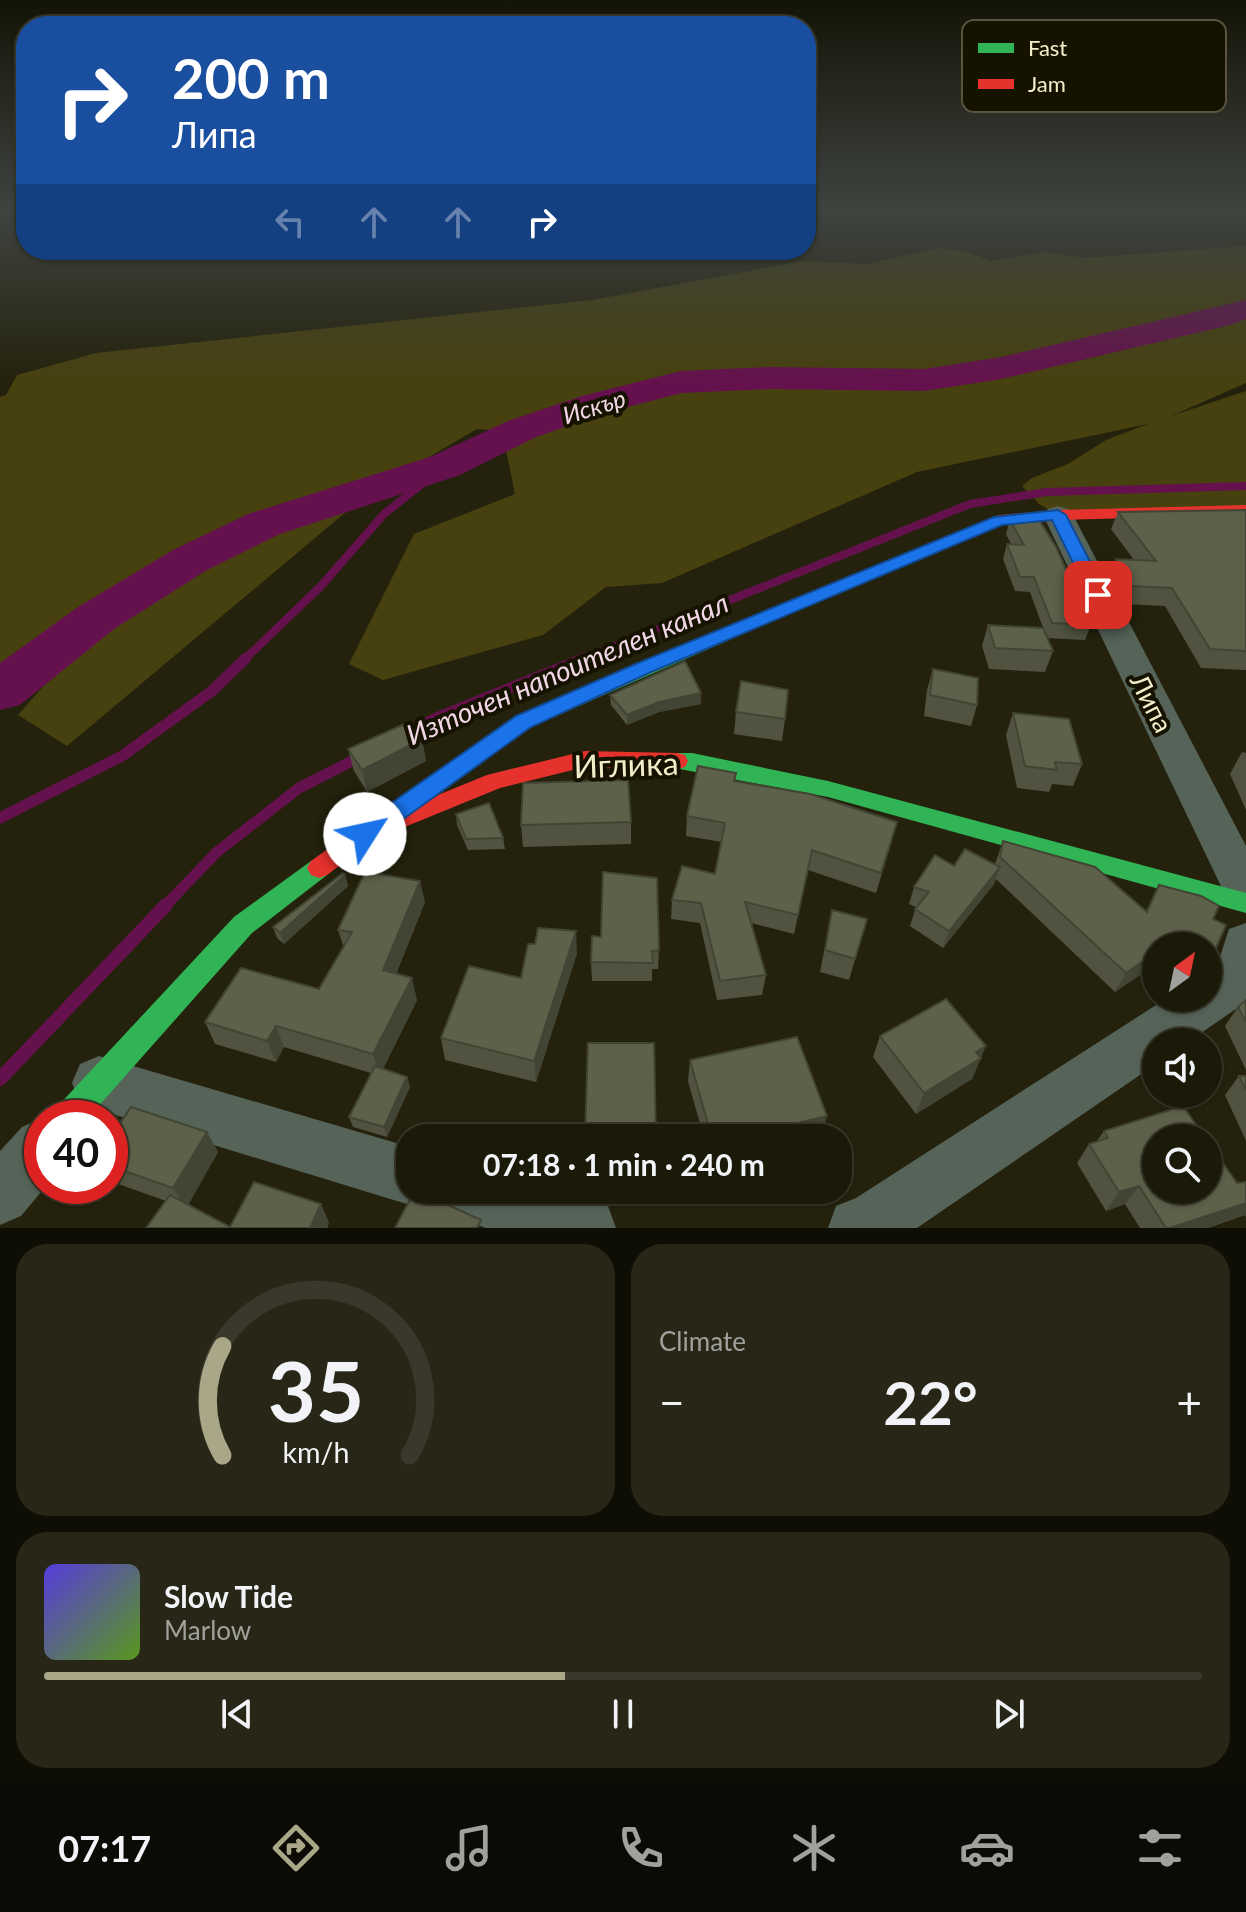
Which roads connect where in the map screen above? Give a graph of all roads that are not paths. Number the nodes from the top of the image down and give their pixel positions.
1 (1246, 510) edge
2 (1058, 515) junction
3 (365, 834) junction
4 (1246, 891) edge
5 (1246, 903) edge
6 (1246, 944) edge
7 (84, 1100) edge
8 (128, 1111) edge
9 (24, 1168) edge
10 (396, 1173) edge
11 (0, 1195) edge
12 (505, 1204) edge
13 (586, 1228) edge
14 (858, 1228) edge

1 - 2 street
2 - 3 street
2 - 4 street, Липа
3 - 5 street, Иглика
3 - 7 street, Иглика
6 - 14 street
8 - 10 street
9 - 11 street
12 - 13 street

